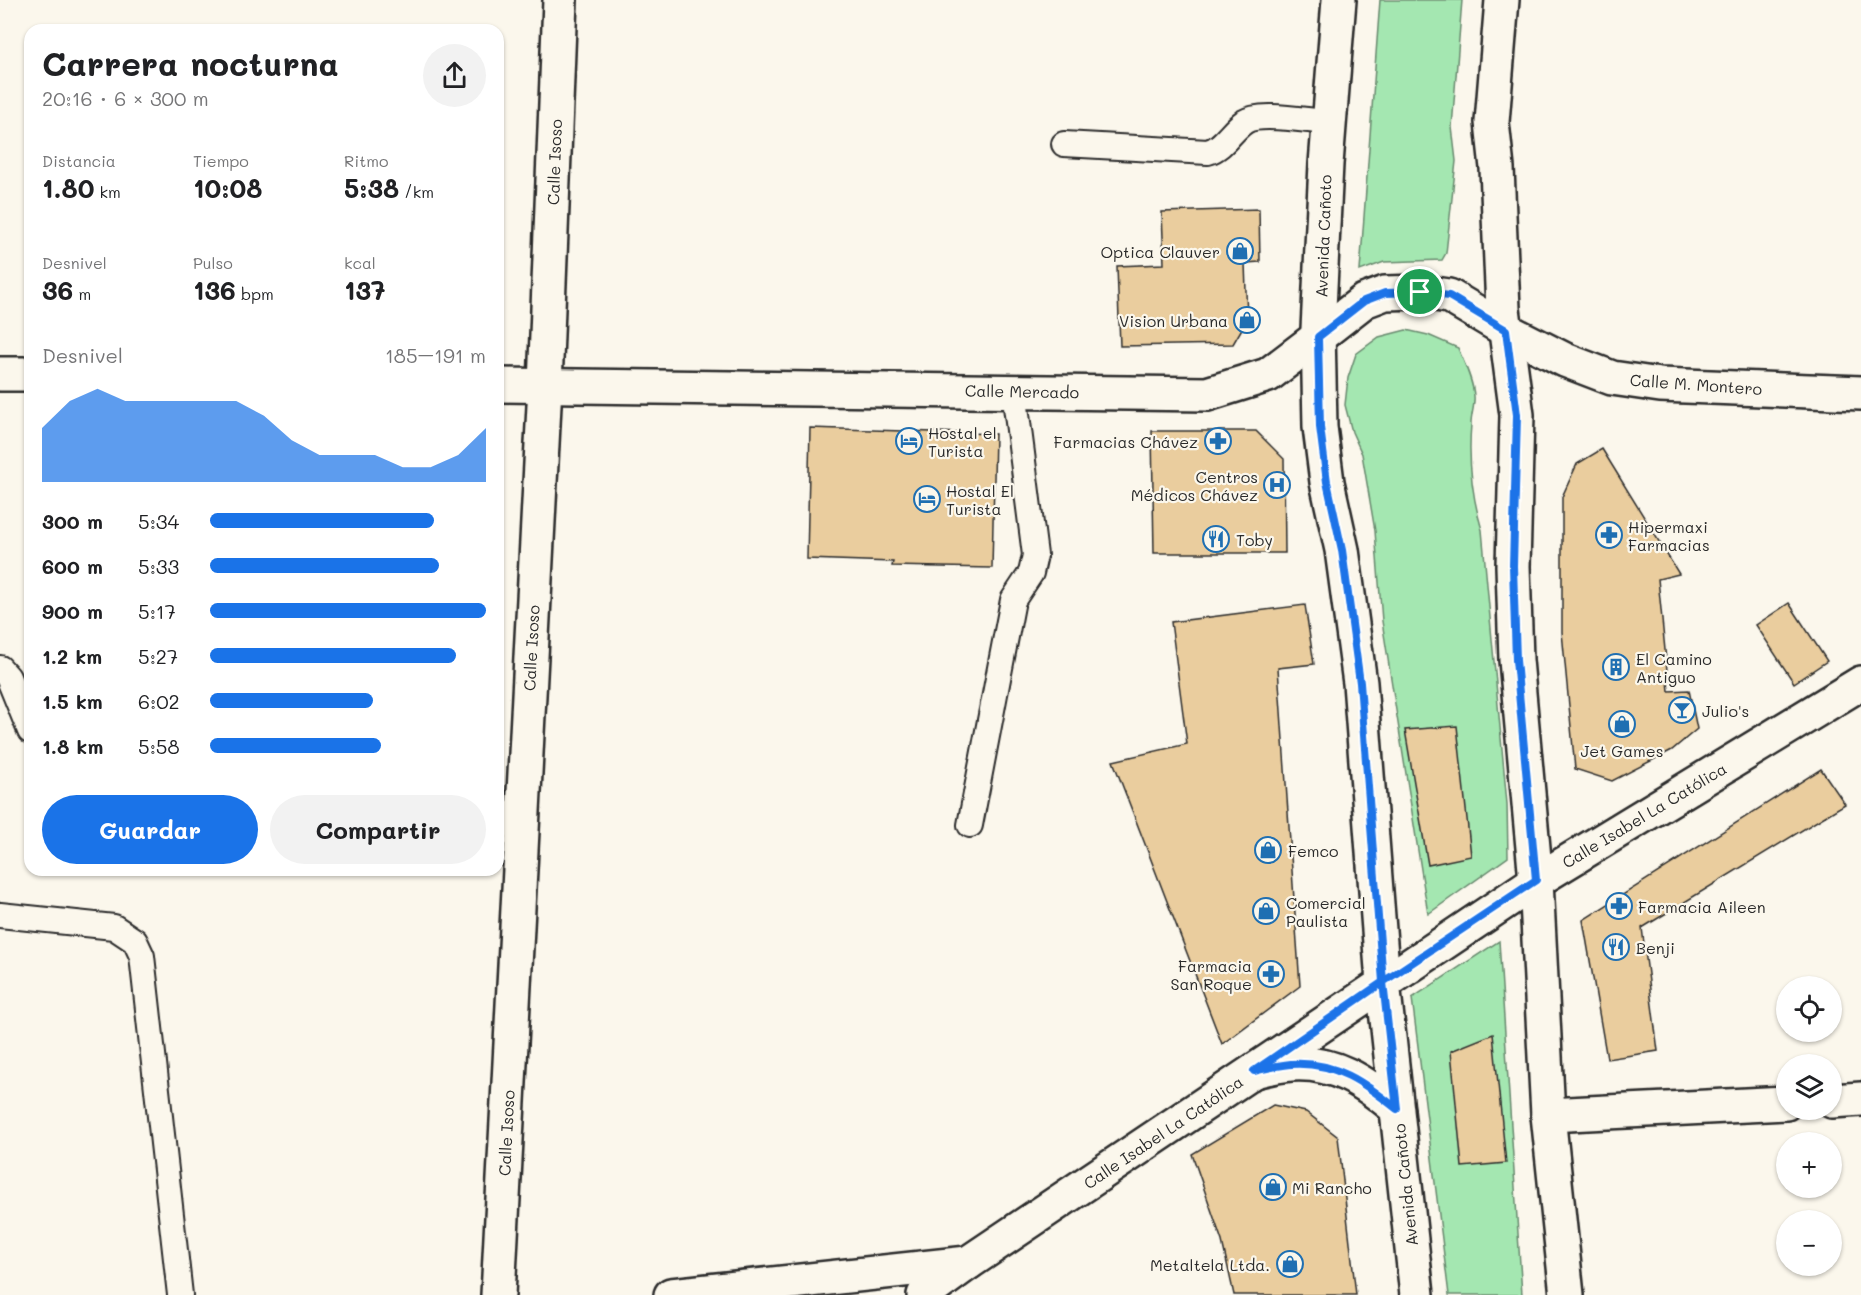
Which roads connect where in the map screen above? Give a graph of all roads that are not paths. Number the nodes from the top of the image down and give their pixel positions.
1 (560, 0) edge
2 (1339, 0) edge
3 (1502, 0) edge
4 (1328, 122) junction
5 (1064, 144) dead end
6 (1506, 330) junction
7 (1318, 337) junction
8 (0, 374) edge
9 (24, 374) edge
10 (504, 385) edge
11 (545, 386) junction
12 (1014, 391) junction
13 (1861, 393) edge
14 (0, 668) edge
15 (1861, 683) edge
16 (24, 716) edge
17 (970, 825) dead end
18 (1536, 880) junction
19 (0, 915) edge
20 (1383, 982) junction
21 (1254, 1071) junction
22 (1861, 1099) edge
23 (1842, 1100) edge
24 (1776, 1104) edge
25 (1397, 1109) junction
26 (1548, 1115) junction
27 (968, 1263) junction
28 (180, 1295) edge
29 (498, 1295) edge
30 (671, 1295) edge
31 (924, 1295) edge
32 (1417, 1295) edge
33 (1567, 1295) edge

1 - 11 street, Calle Isoso
2 - 4 street, Avenida Cañoto
3 - 6 street
4 - 5 lane
4 - 7 street, Avenida Cañoto
6 - 7 street, Calle Mercado
6 - 13 street, Calle M. Montero
6 - 18 street
7 - 12 street, Calle Mercado
7 - 20 street, Avenida Cañoto
8 - 9 street
10 - 11 street, Calle Mercado
11 - 12 street, Calle Mercado
11 - 29 street, Calle Isoso
12 - 17 lane
14 - 16 lane
15 - 18 street, Calle Isabel La Católica
18 - 20 street, Calle Isabel La Católica
18 - 26 street
19 - 28 lane
20 - 21 street, Calle Isabel La Católica
20 - 25 street, Avenida Cañoto
21 - 25 street
21 - 27 street, Calle Isabel La Católica
22 - 23 street
24 - 26 street
25 - 32 street, Avenida Cañoto
26 - 33 street
27 - 30 street
27 - 31 street, Calle Isabel La Católica

